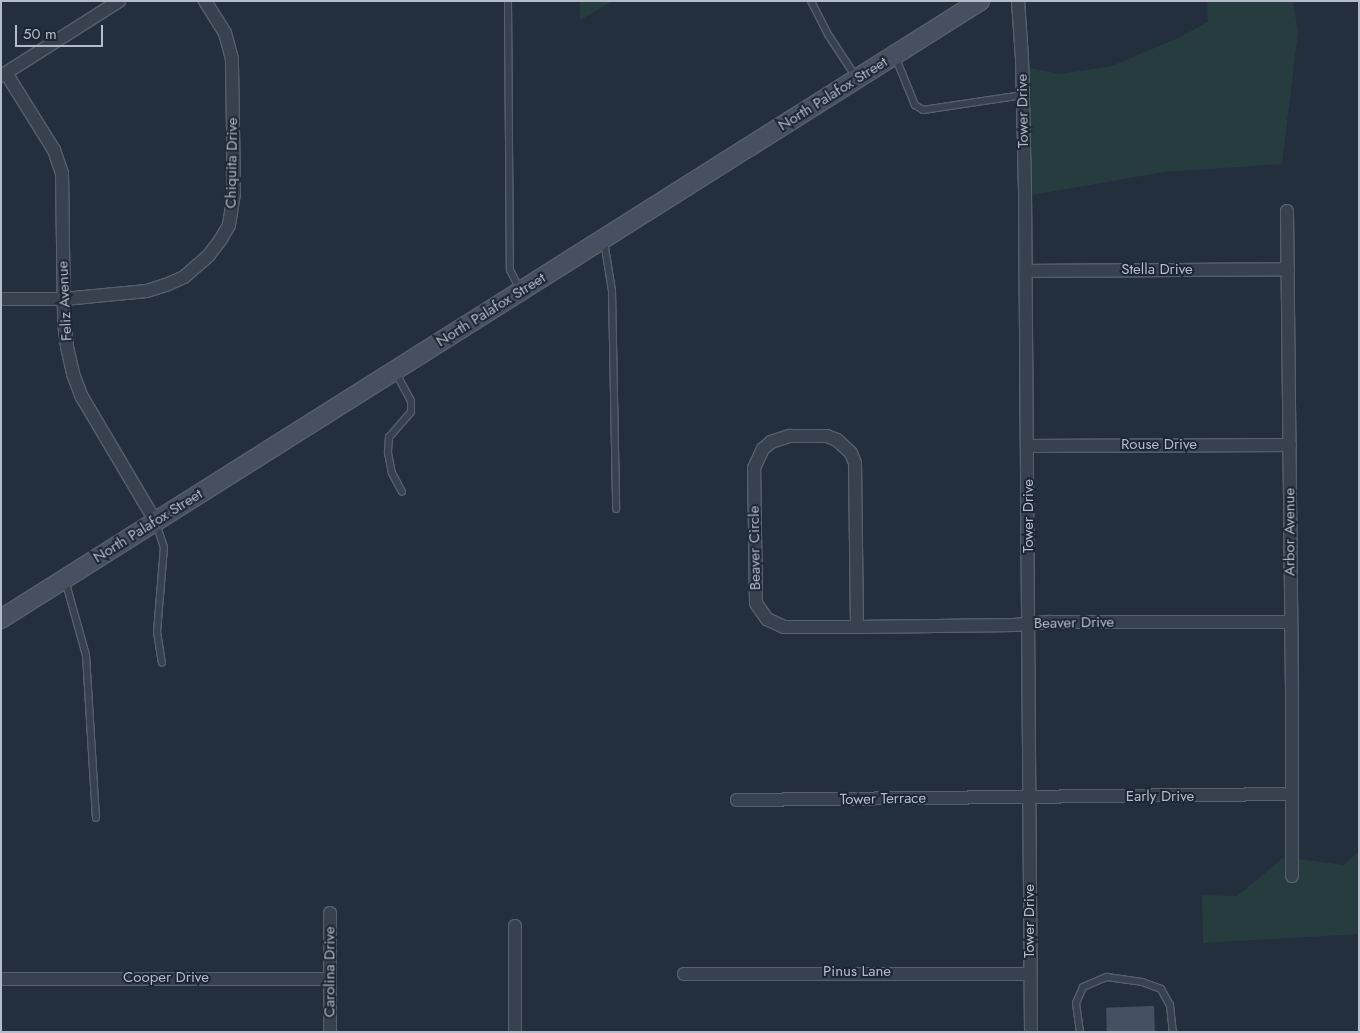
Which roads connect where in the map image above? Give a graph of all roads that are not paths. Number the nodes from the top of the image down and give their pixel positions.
1 (119, 1) edge
2 (205, 1) edge
3 (508, 1) edge
4 (811, 1) edge
5 (1018, 1) edge
6 (970, 4) edge
7 (895, 55) junction
8 (4, 75) edge
9 (858, 79) junction
10 (1023, 95) junction
11 (1287, 211) dead end
12 (604, 238) junction
13 (1288, 269) junction
14 (1026, 271) junction
15 (521, 291) junction
16 (1, 299) edge
17 (64, 299) junction
18 (394, 371) junction
19 (1290, 445) junction
20 (1028, 446) junction
21 (402, 492) dead end
22 (616, 510) dead end
23 (156, 522) junction
24 (64, 579) junction
25 (1, 619) edge
26 (1291, 622) junction
27 (1030, 624) junction
28 (857, 626) junction
29 (162, 663) dead end
30 (1292, 794) junction
31 (1030, 798) junction
32 (737, 800) dead end
33 (96, 818) dead end
34 (1292, 876) dead end
35 (330, 913) dead end
36 (515, 926) dead end
37 (684, 974) dead end
38 (1030, 974) junction
39 (1, 979) edge
40 (330, 979) junction
41 (330, 1032) edge
42 (515, 1032) edge
43 (1031, 1032) edge
44 (1080, 1032) edge
45 (1174, 1032) edge

1 - 8 street
2 - 17 street, Chiquita Drive
3 - 15 lane
4 - 9 lane
5 - 10 street, Tower Drive
6 - 7 main road, North Palafox Street
7 - 9 main road, North Palafox Street
7 - 10 lane
8 - 17 street, Feliz Avenue
9 - 12 main road, North Palafox Street
10 - 14 street, Tower Drive
11 - 13 street, Arbor Avenue
12 - 15 main road, North Palafox Street
12 - 22 lane
13 - 14 street, Stella Drive
13 - 19 street, Arbor Avenue
14 - 20 street, Tower Drive
15 - 18 main road, North Palafox Street
16 - 17 street, Chiquita Drive
17 - 23 street, Feliz Avenue
18 - 21 lane
18 - 23 main road, North Palafox Street
19 - 20 street, Rouse Drive
19 - 26 street, Arbor Avenue
20 - 27 street, Tower Drive
23 - 24 main road, North Palafox Street
23 - 29 lane
24 - 25 main road, North Palafox Street
24 - 33 lane
26 - 27 street, Beaver Drive
26 - 30 street, Arbor Avenue
27 - 28 street, Beaver Drive
27 - 31 street, Tower Drive
28 - 28 street, Beaver Circle
30 - 31 street, Early Drive
30 - 34 street, Arbor Avenue
31 - 32 street, Tower Terrace
31 - 38 street, Tower Drive
35 - 40 street, Carolina Drive
36 - 42 street
37 - 38 street, Pinus Lane
38 - 43 street, Tower Drive
39 - 40 street, Cooper Drive
40 - 41 street, Carolina Drive
44 - 45 lane

